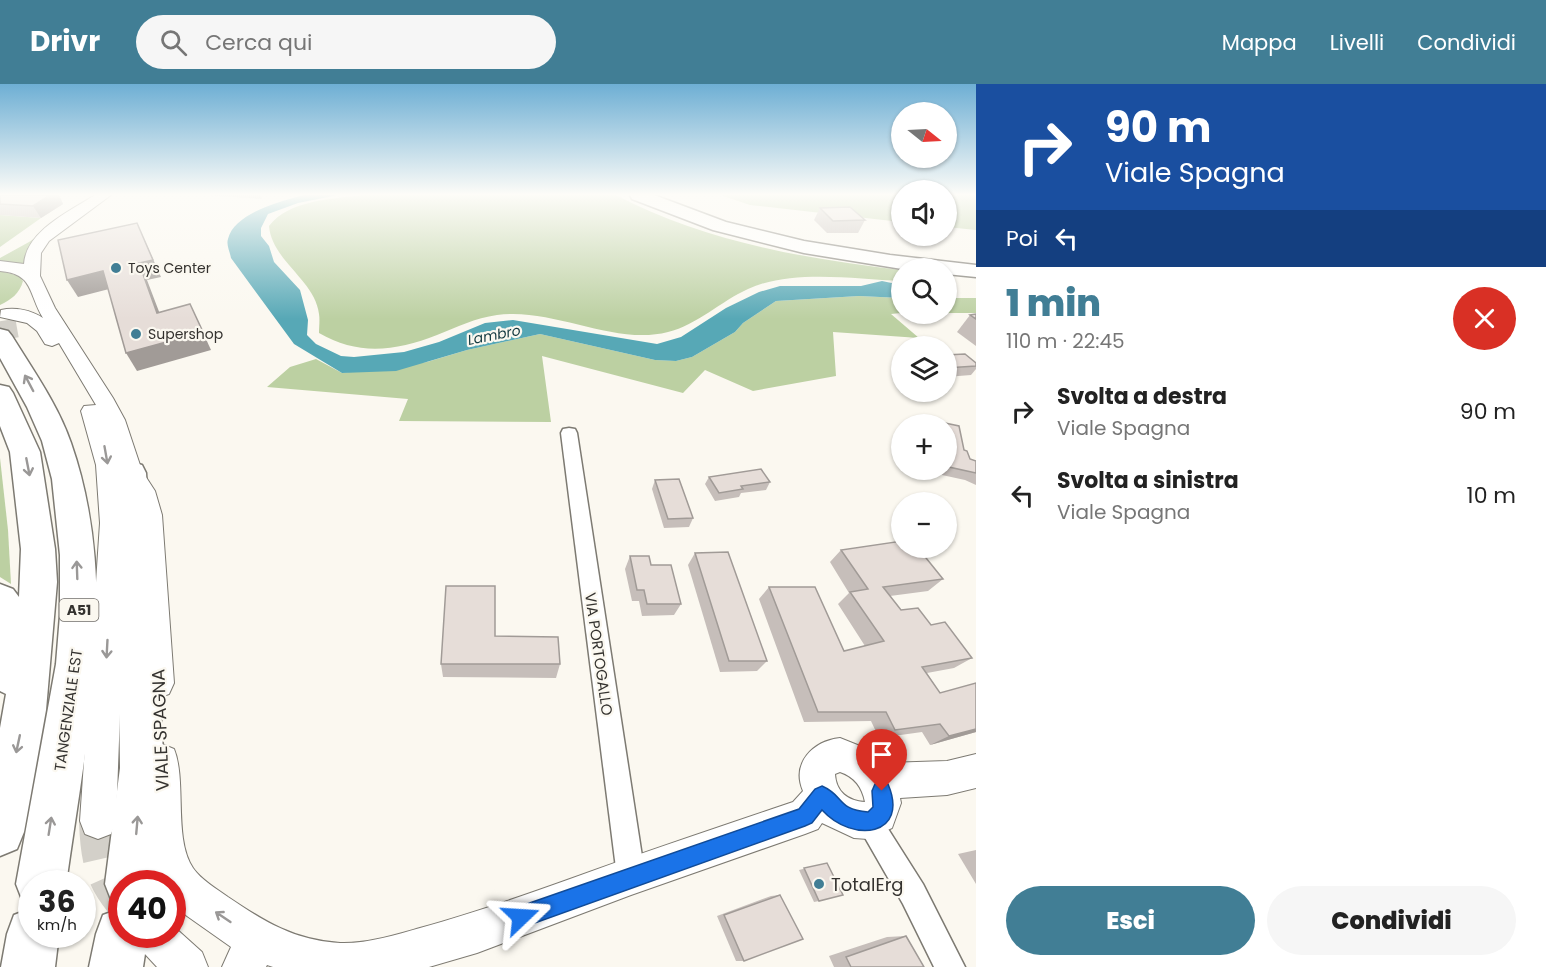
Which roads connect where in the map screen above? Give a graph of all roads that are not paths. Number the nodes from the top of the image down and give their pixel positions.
1 (32, 236) edge
2 (47, 236) edge
3 (762, 236) edge
4 (792, 236) edge
5 (23, 242) dead end
6 (1, 258) edge
7 (976, 262) edge
8 (976, 271) edge
9 (33, 278) junction
10 (7, 327) edge
11 (0, 393) edge
12 (569, 433) dead end
13 (131, 473) junction
14 (0, 600) edge
15 (0, 720) edge
16 (976, 771) edge
17 (877, 781) junction
18 (822, 796) junction
19 (98, 821) tunnel mouth
20 (869, 822) junction
21 (0, 832) edge
22 (43, 870) edge
23 (131, 870) edge
24 (631, 876) junction
25 (477, 933) junction
26 (31, 948) edge
27 (135, 948) edge
28 (251, 954) edge
29 (28, 967) edge
30 (187, 967) edge
31 (407, 967) edge
32 (950, 967) edge

1 - 5 street
2 - 9 street
3 - 8 highway
4 - 7 highway
6 - 9 street
9 - 10 street
9 - 13 street, VIALE SPAGNA
10 -> 19 street
22 -> 10 highway, TANGENZIALE EST / A51
11 -> 21 highway, A51
12 - 24 street, VIA PORTOGALLO
23 -> 13 highway
28 -> 13 street, VIALE SPAGNA
14 - 15 highway
16 - 17 street
17 - 18 street
17 - 20 street
18 - 20 street
18 - 24 street, VIALE SPAGNA
20 - 32 street
24 - 25 street, VIALE SPAGNA
25 - 28 street, VIALE SPAGNA
25 - 31 street, VIALE SPAGNA
26 - 29 highway
27 - 30 street

